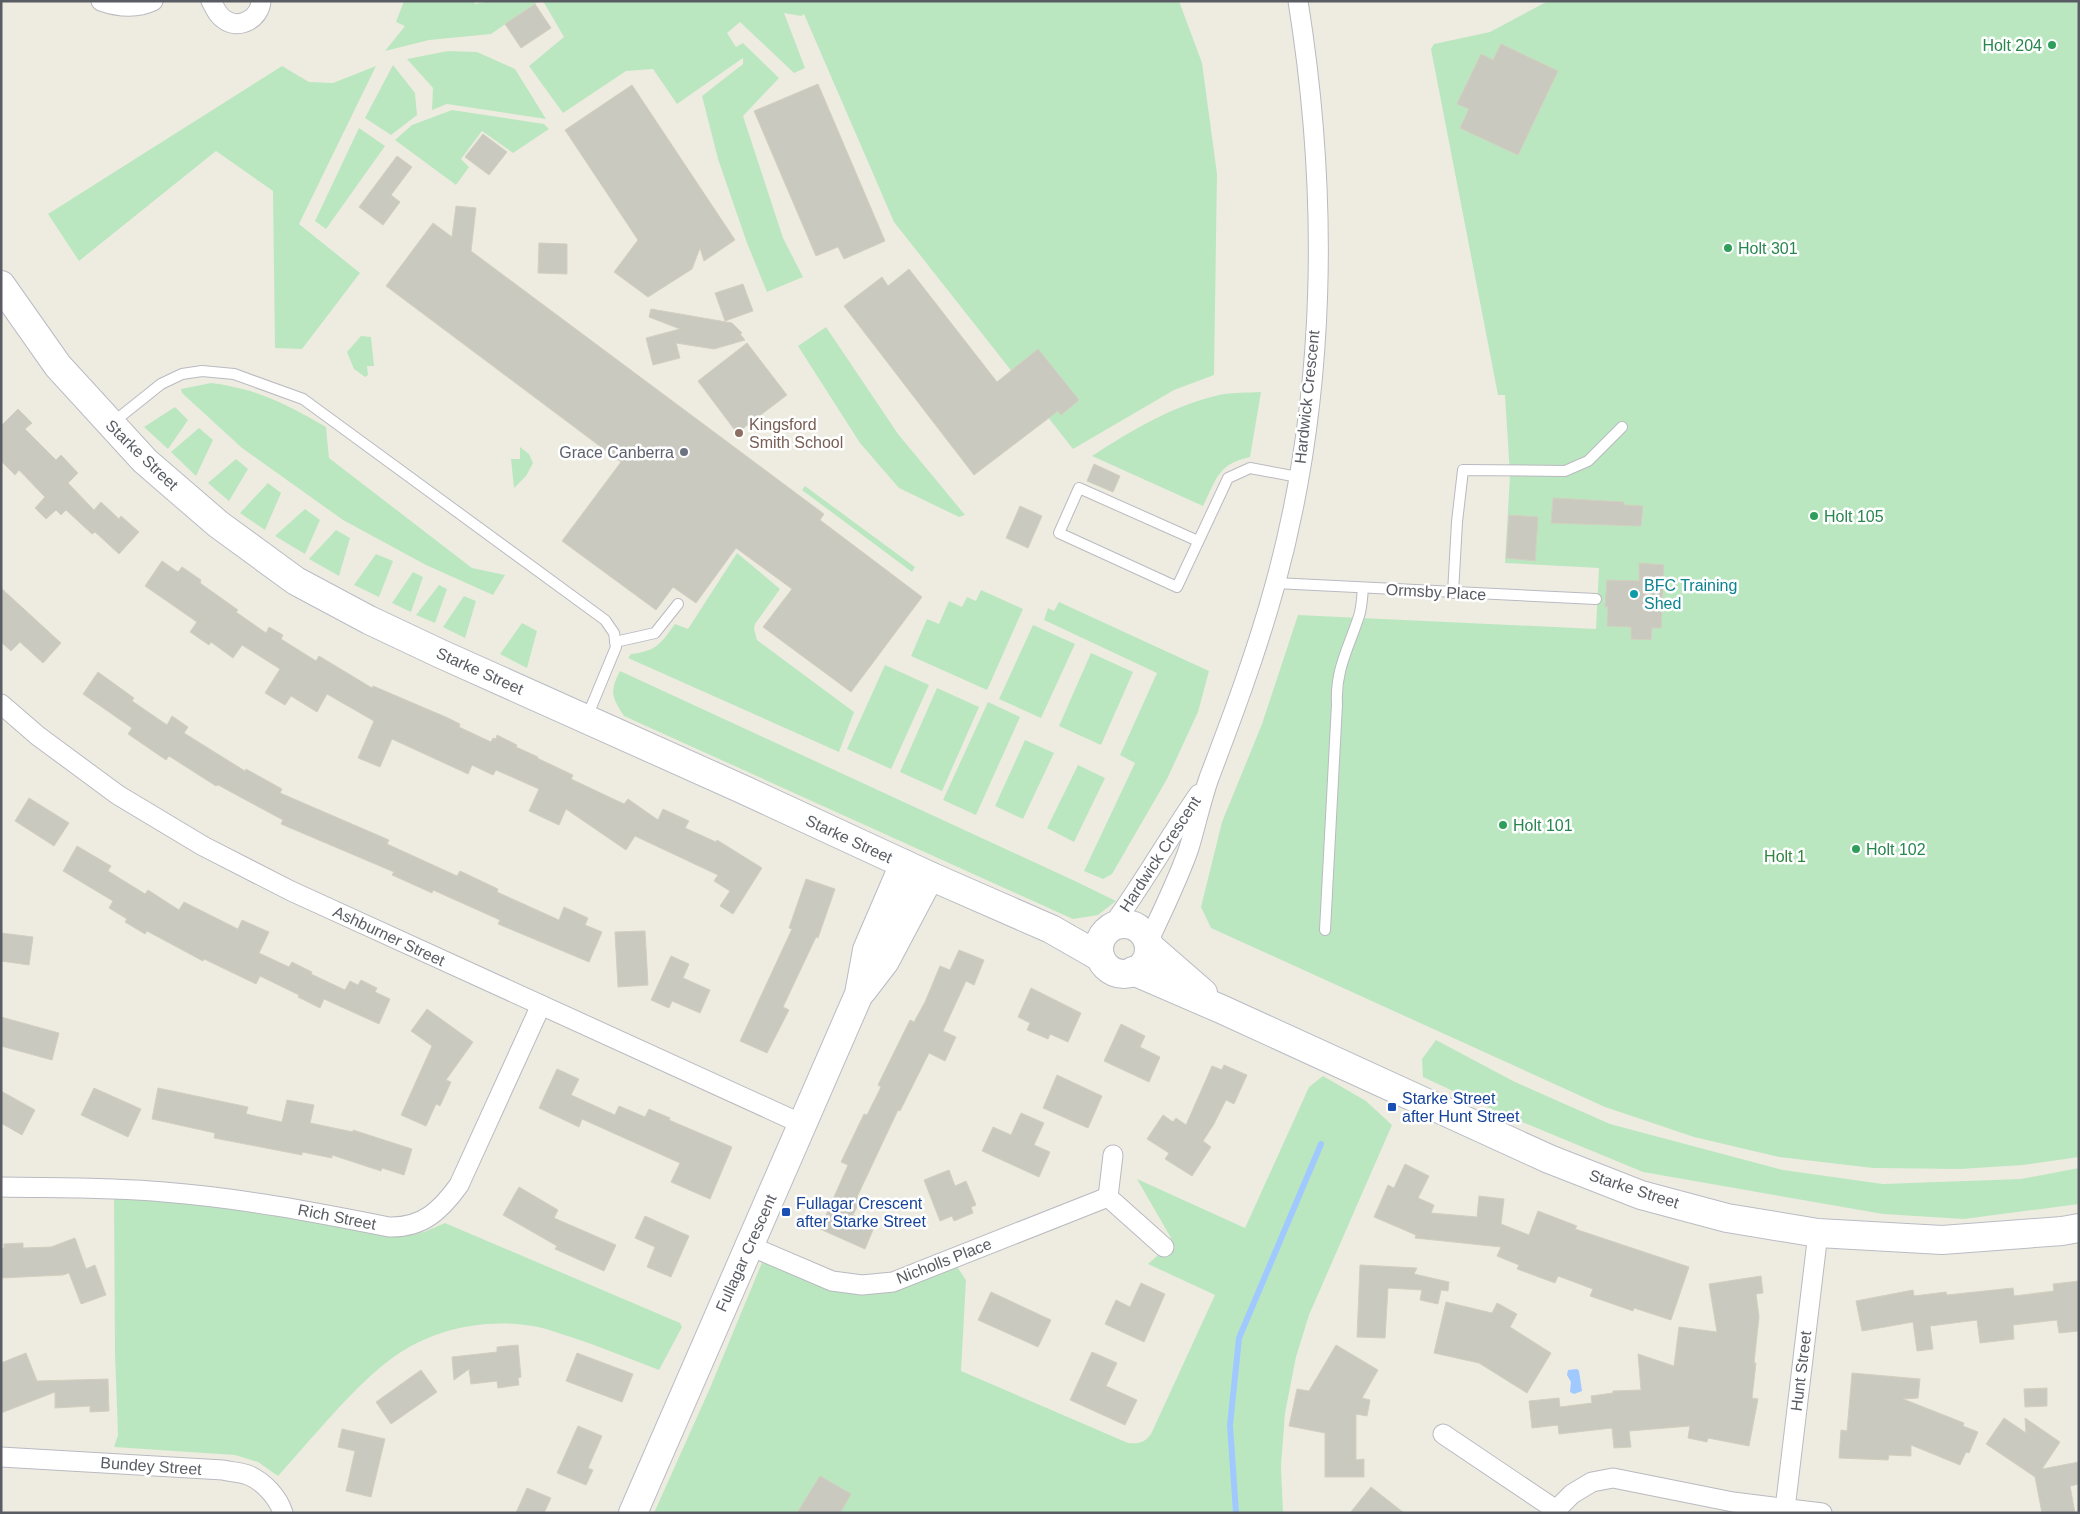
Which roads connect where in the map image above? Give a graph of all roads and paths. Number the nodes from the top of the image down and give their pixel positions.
1 (100, 1) edge
2 (154, 1) edge
3 (211, 1) edge
4 (261, 1) edge
5 (1298, 1) edge
6 (1, 285) edge
7 (111, 425) junction
8 (1622, 427) dead end
9 (1298, 477) junction
10 (1198, 541) junction
11 (1275, 583) junction
12 (1363, 588) junction
13 (1453, 593) junction
14 (1596, 599) dead end
15 (678, 604) dead end
16 (615, 642) junction
17 (1, 704) edge
18 (586, 719) junction
19 (1209, 780) junction
20 (904, 864) junction
21 (930, 876) junction
22 (1325, 930) dead end
23 (1105, 939) junction
24 (1148, 944) junction
25 (1133, 972) junction
26 (859, 994) junction
27 (541, 1005) junction
28 (1221, 1009) junction
29 (802, 1124) junction
30 (1112, 1155) dead end
31 (1, 1187) edge
32 (1108, 1197) junction
33 (2079, 1228) edge
34 (1818, 1233) junction
35 (750, 1246) junction
36 (1164, 1247) dead end
37 (1443, 1434) dead end
38 (1, 1457) edge
39 (1784, 1509) junction
40 (1556, 1512) edge
41 (282, 1513) edge
42 (633, 1513) edge
43 (1822, 1513) edge

1 - 2 street
3 - 4 street
5 - 9 street, Hardwick Crescent
6 - 7 street, Starke Street
7 - 16 lane
7 - 18 street, Starke Street
8 - 13 lane
9 - 10 lane
9 - 11 street, Hardwick Crescent
10 - 10 lane
11 - 12 lane, Ormsby Place
11 - 19 street, Hardwick Crescent
12 - 13 lane, Ormsby Place
12 - 22 lane
13 - 14 lane, Ormsby Place
15 - 16 lane
16 - 18 lane
17 - 27 street, Ashburner Street
18 - 20 street, Starke Street
19 - 23 street, Hardwick Crescent
19 - 24 street, Hardwick Crescent
20 - 21 street, Starke Street
20 - 26 street, Fullagar Crescent
21 - 23 street, Starke Street
21 - 26 street, Fullagar Crescent
23 - 24 street
23 - 25 street
24 - 25 street
24 - 28 street, Starke Street
25 - 28 street, Starke Street
26 - 29 street, Fullagar Crescent
27 - 29 street, Ashburner Street
27 - 31 street, Rich Street
28 - 34 street, Starke Street
29 - 35 street, Fullagar Crescent
30 - 32 street
32 - 35 street, Nicholls Place
32 - 36 street
33 - 34 street, Starke Street
34 - 39 street, Hunt Street
35 - 42 street, Fullagar Crescent
37 - 40 street
38 - 41 street, Bundey Street
39 - 40 street
39 - 43 street

